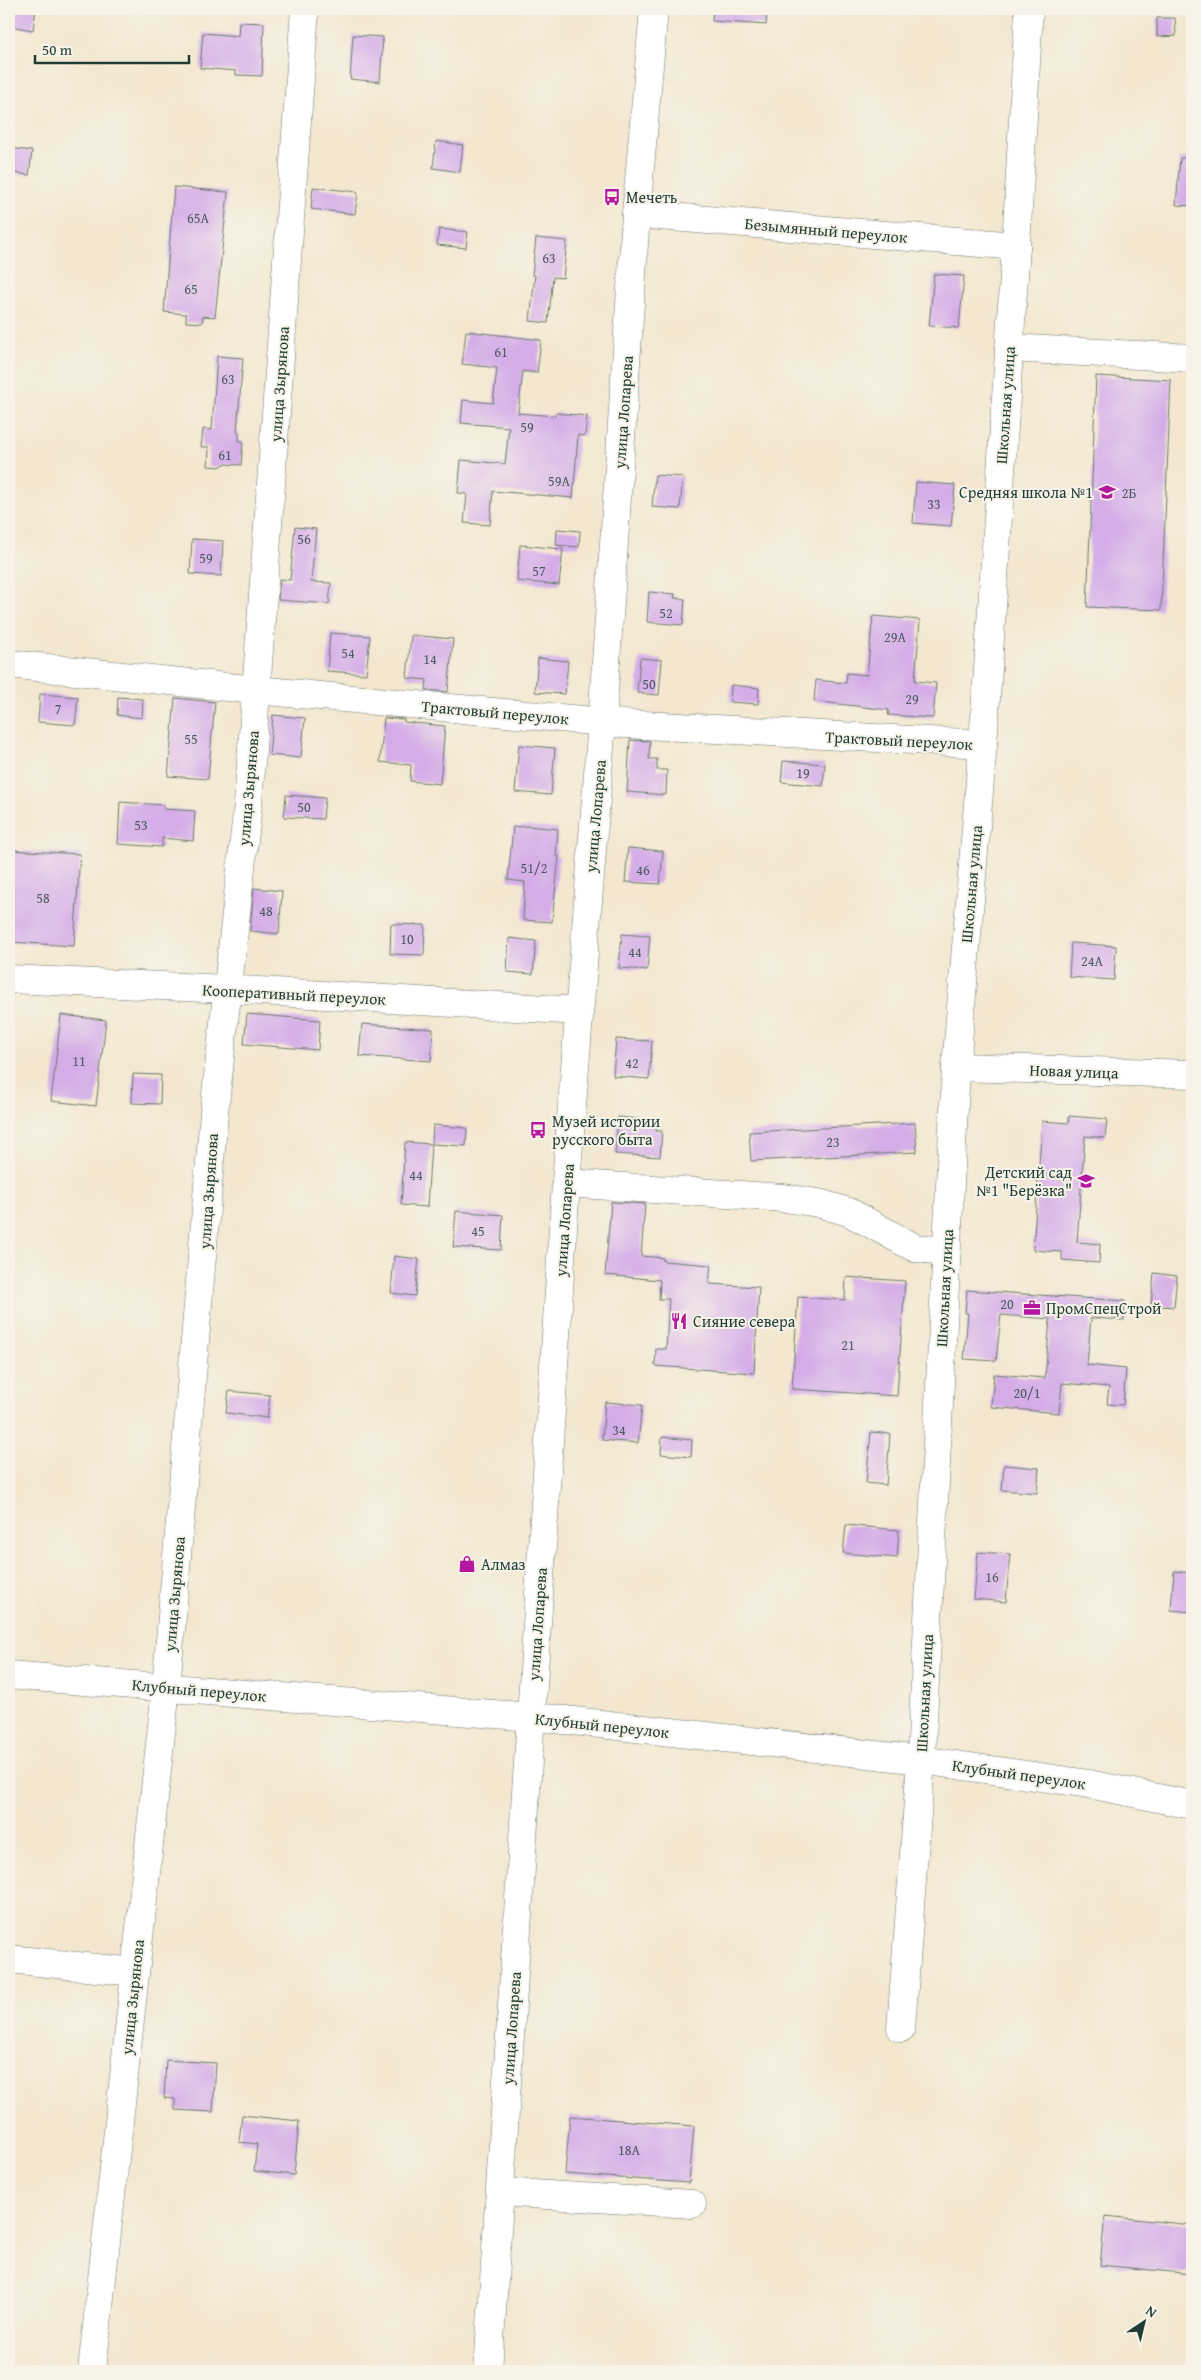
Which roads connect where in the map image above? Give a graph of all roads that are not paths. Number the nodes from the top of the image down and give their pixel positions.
1 (304, 9) edge
2 (654, 9) edge
3 (1029, 9) edge
4 (636, 214) junction
5 (1016, 246) junction
6 (1009, 348) junction
7 (1192, 358) edge
8 (9, 664) edge
9 (256, 690) junction
10 (602, 722) junction
11 (982, 744) junction
12 (9, 980) edge
13 (227, 989) junction
14 (579, 1010) junction
15 (956, 1068) junction
16 (1192, 1074) edge
17 (566, 1183) junction
18 (946, 1251) junction
19 (9, 1675) edge
20 (166, 1688) junction
21 (531, 1717) junction
22 (921, 1760) junction
23 (1192, 1805) edge
24 (9, 1959) edge
25 (135, 1972) junction
26 (901, 2028) dead end
27 (500, 2192) junction
28 (692, 2204) dead end
29 (92, 2371) edge
30 (488, 2371) edge

1 - 9 street, улица Зырянова
2 - 4 street, улица Лопарева
3 - 5 street, Школьная улица
4 - 5 street, Безымянный переулок
4 - 10 street, улица Лопарева
5 - 6 street, Школьная улица
6 - 7 street
6 - 11 street, Школьная улица
8 - 9 street, Трактовый переулок
9 - 10 street, Трактовый переулок
9 - 13 street, улица Зырянова
10 - 11 street, Трактовый переулок
10 - 14 street, улица Лопарева
11 - 15 street, Школьная улица
12 - 13 street, Кооперативный переулок
13 - 14 street, Кооперативный переулок
13 - 20 street, улица Зырянова
14 - 17 street, улица Лопарева
15 - 16 street, Новая улица
15 - 18 street, Школьная улица
17 - 18 street
17 - 21 street, улица Лопарева
18 - 22 street, Школьная улица
19 - 20 street, Клубный переулок
20 - 21 street, Клубный переулок
20 - 25 street, улица Зырянова
21 - 22 street, Клубный переулок
21 - 27 street, улица Лопарева
22 - 23 street, Клубный переулок
22 - 26 street, Школьная улица
24 - 25 street
25 - 29 street, улица Зырянова
27 - 28 street
27 - 30 street, улица Лопарева

